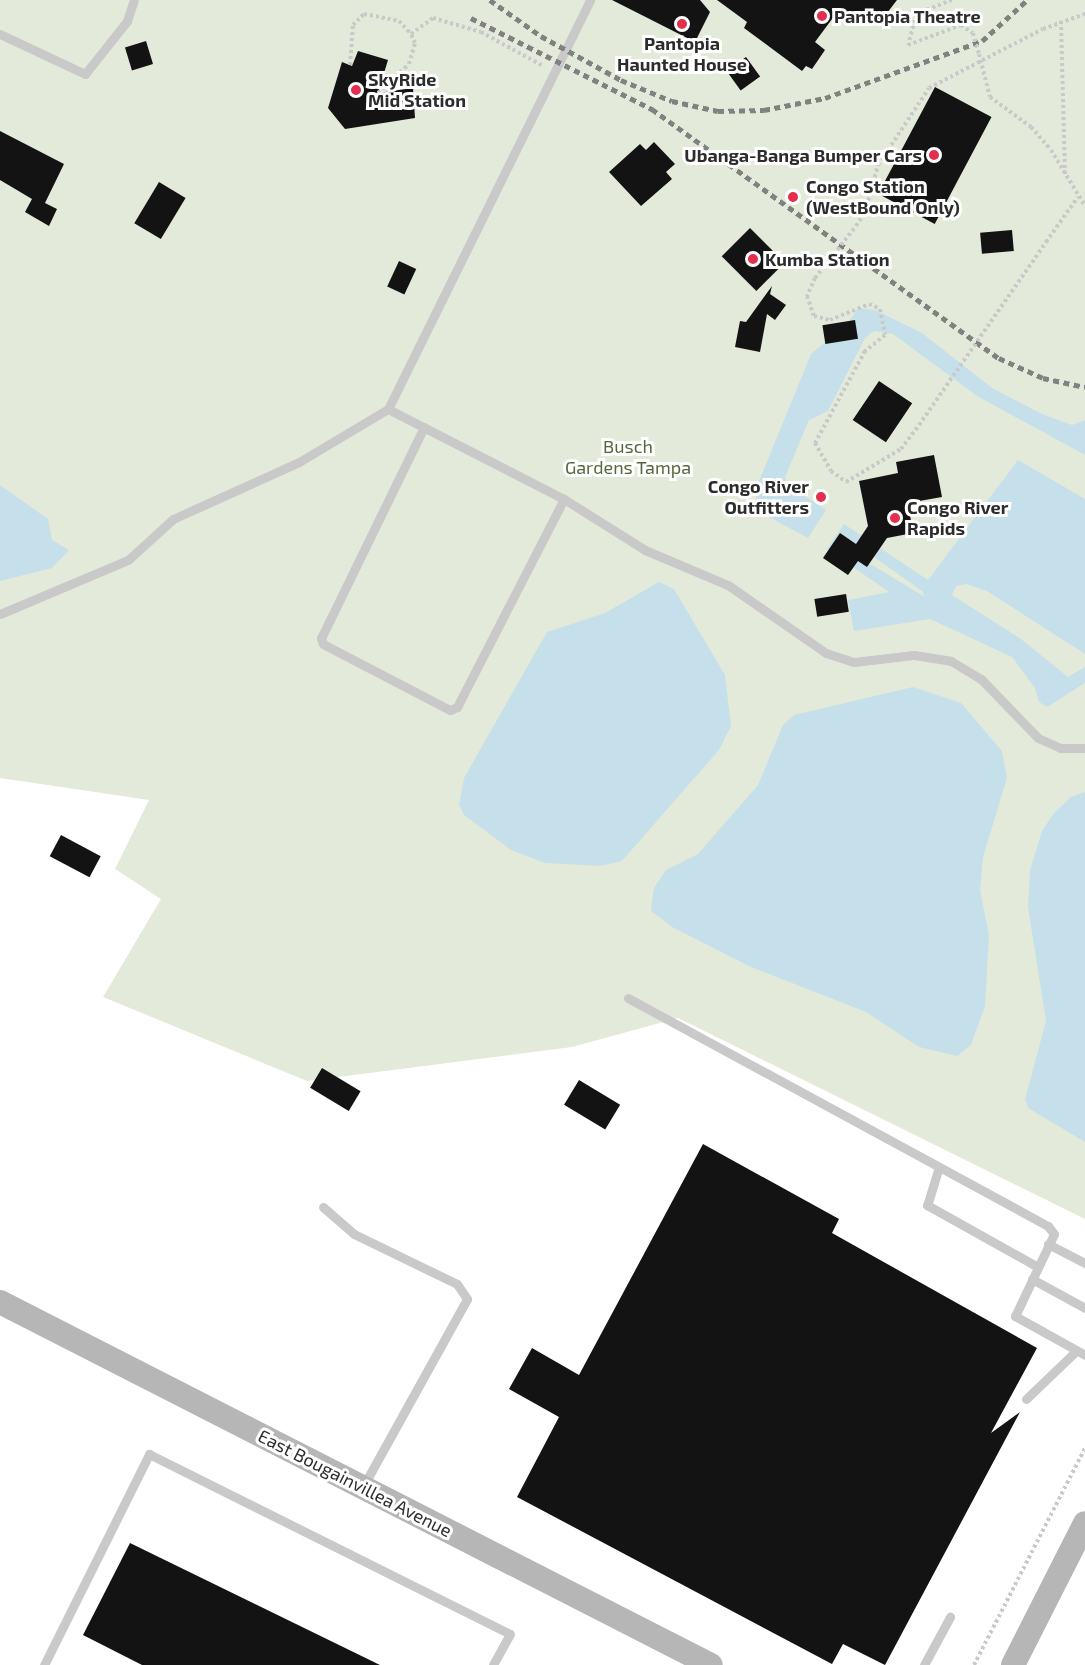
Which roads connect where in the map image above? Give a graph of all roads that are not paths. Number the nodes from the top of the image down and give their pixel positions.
1 (134, 0) edge
2 (591, 0) edge
3 (0, 34) edge
4 (388, 409) junction
5 (424, 427) junction
6 (564, 499) junction
7 (0, 614) edge
8 (1085, 748) edge
9 (628, 998) dead end
10 (939, 1170) junction
11 (323, 1207) dead end
12 (1048, 1244) junction
13 (1085, 1263) edge
14 (1038, 1267) junction
15 (1032, 1279) junction
16 (0, 1302) edge
17 (1085, 1308) edge
18 (1081, 1353) edge
19 (1026, 1399) dead end
20 (363, 1487) junction
21 (1083, 1533) edge
22 (950, 1617) dead end
23 (47, 1664) edge
24 (493, 1665) edge
25 (711, 1665) edge
26 (924, 1665) edge
27 (1013, 1665) edge

1 - 3 lane
2 - 4 lane
4 - 5 lane
4 - 7 lane
5 - 6 lane
5 - 6 lane
6 - 8 lane
9 - 10 lane
10 - 12 lane
10 - 14 lane
11 - 20 lane
12 - 13 lane
12 - 14 lane
14 - 15 lane
15 - 17 lane
15 - 18 lane
16 - 20 street, East Bougainvillea Avenue
18 - 19 lane
20 - 25 street, East Bougainvillea Avenue
21 - 27 street
22 - 26 lane
23 - 24 lane

